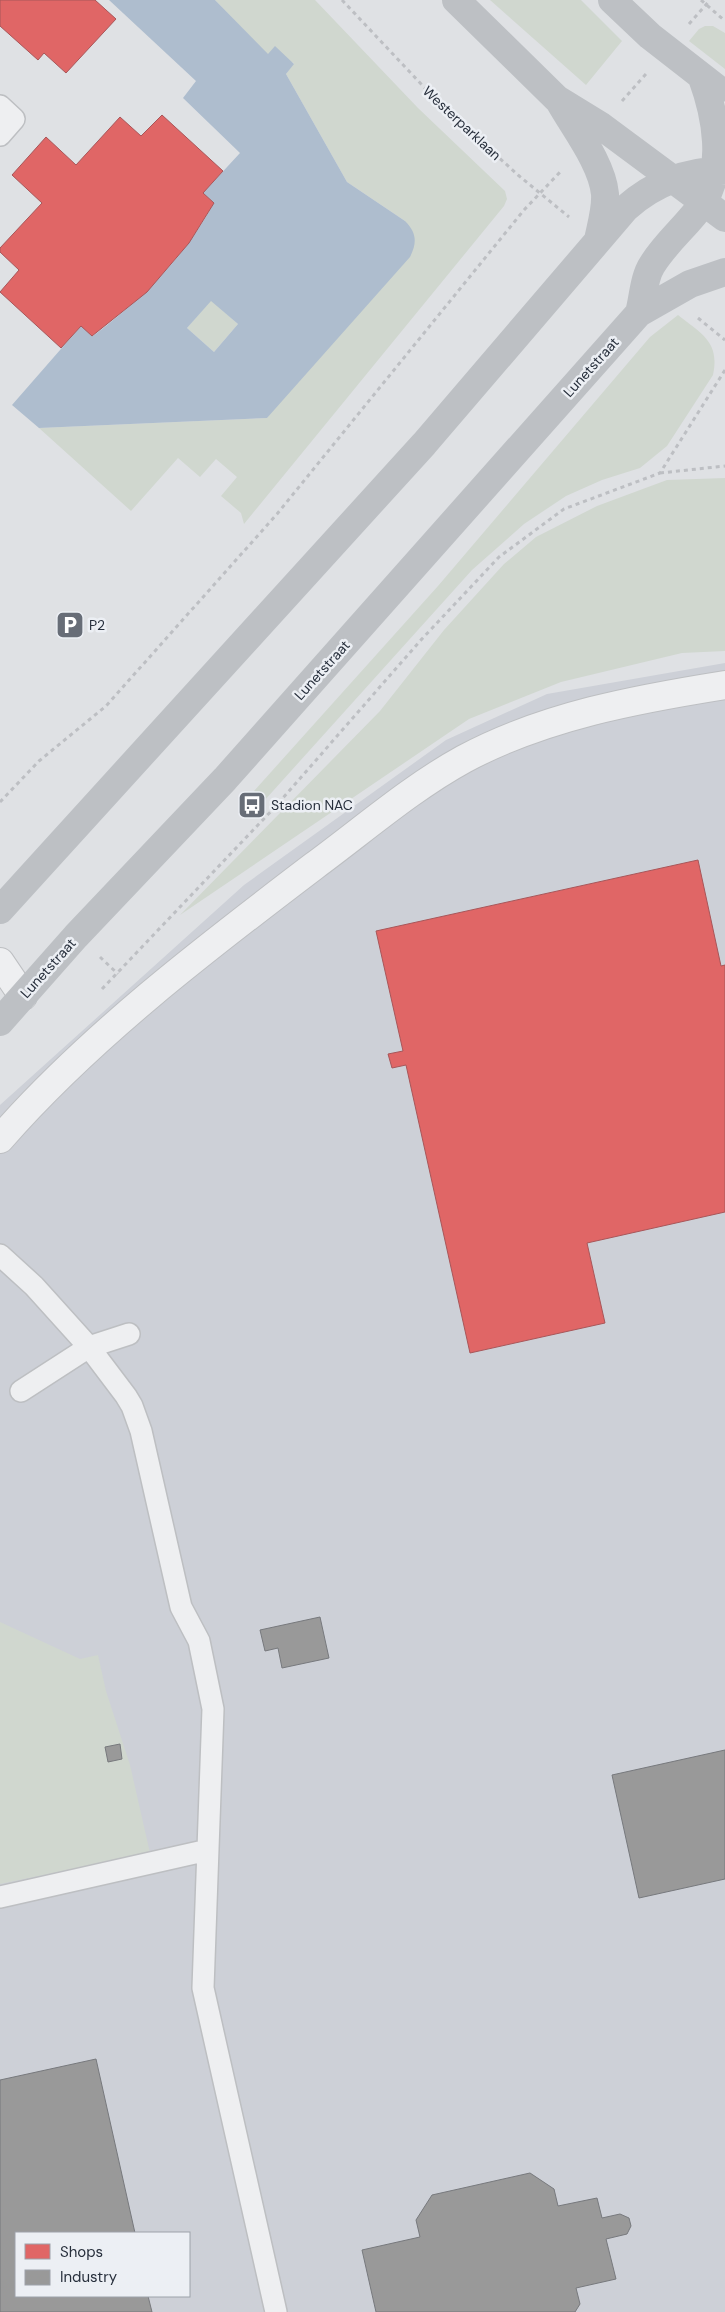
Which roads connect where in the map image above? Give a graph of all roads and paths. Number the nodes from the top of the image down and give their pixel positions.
1 (342, 0) edge
2 (456, 0) edge
3 (612, 0) edge
4 (701, 0) edge
5 (710, 0) edge
6 (706, 5) junction
7 (725, 21) edge
8 (667, 50) junction
9 (702, 78) junction
10 (725, 94) edge
11 (0, 106) edge
12 (0, 135) edge
13 (592, 135) junction
14 (720, 170) edge
15 (670, 179) junction
16 (540, 194) junction
17 (714, 210) edge
18 (598, 240) junction
19 (725, 272) edge
20 (639, 313) junction
21 (725, 370) edge
22 (725, 466) edge
23 (660, 473) junction
24 (725, 685) edge
25 (0, 802) edge
26 (0, 910) edge
27 (0, 962) edge
28 (11, 991) edge
29 (97, 994) dead end
30 (0, 1022) edge
31 (0, 1140) edge
32 (0, 1255) edge
33 (128, 1334) dead end
34 (89, 1347) junction
35 (21, 1391) dead end
36 (208, 1850) junction
37 (0, 1898) edge
38 (276, 2312) edge

1 - 16 path, Westerparklaan
2 - 13 main road
3 - 8 main road
4 - 6 path
5 - 6 path
6 - 7 path
6 - 8 path
8 - 9 main road
8 - 13 path
9 - 10 main road
9 - 14 main road
11 - 12 lane
13 - 15 main road
13 - 16 path
13 - 18 main road
14 - 15 main road
14 - 17 main road
15 - 17 main road
15 - 18 main road
16 - 25 path
17 - 20 main road
18 - 26 main road
19 - 20 main road
20 - 28 main road, Lunetstraat
21 - 23 path
22 - 23 path
23 - 29 path
24 - 31 street
27 - 28 street
28 - 30 main road, Lunetstraat
32 - 34 lane
33 - 34 lane
34 - 35 lane
34 - 36 lane
36 - 37 lane
36 - 38 lane

